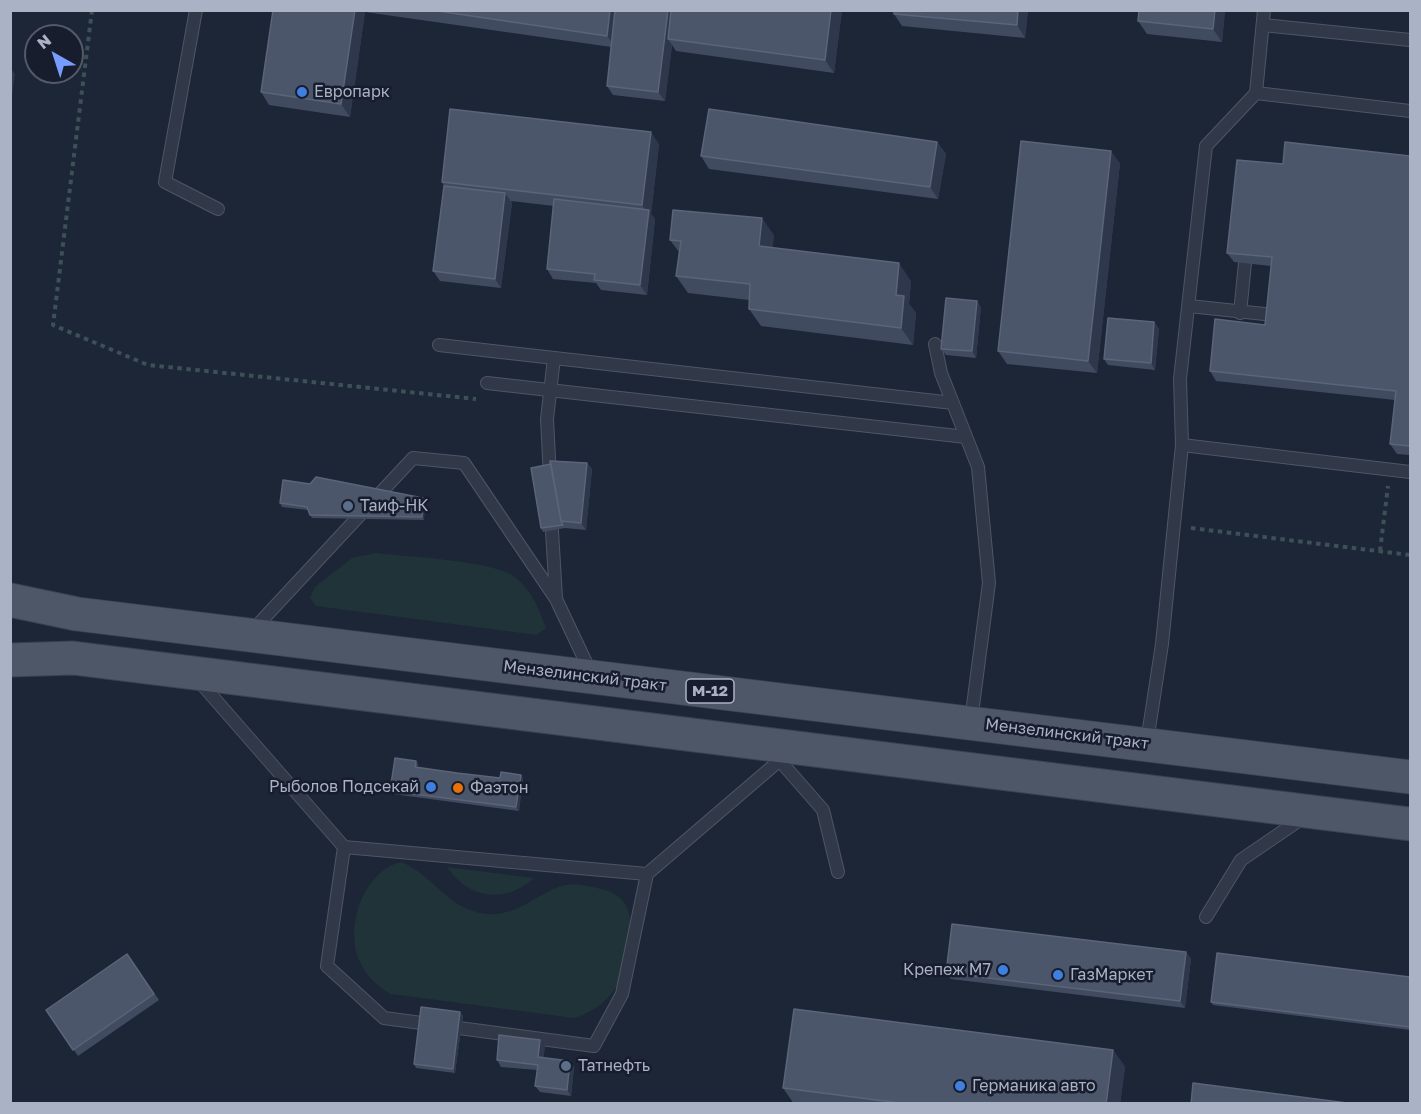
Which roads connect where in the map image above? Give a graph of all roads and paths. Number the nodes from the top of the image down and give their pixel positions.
1 (92, 10) edge
2 (196, 10) edge
3 (1264, 10) edge
4 (1263, 25) junction
5 (1410, 40) edge
6 (1256, 93) junction
7 (1410, 111) edge
8 (218, 209) dead end
9 (1245, 263) edge
10 (1189, 306) junction
11 (1240, 313) junction
12 (1274, 315) edge
13 (935, 344) dead end
14 (439, 345) dead end
15 (554, 358) junction
16 (487, 383) dead end
17 (550, 390) junction
18 (478, 400) dead end
19 (953, 403) junction
20 (966, 437) junction
21 (1182, 445) junction
22 (1390, 470) junction
23 (1410, 472) edge
24 (1174, 526) junction
25 (1380, 551) junction
26 (1410, 555) edge
27 (556, 599) junction
28 (10, 600) edge
29 (248, 635) junction
30 (10, 660) edge
31 (193, 673) junction
32 (593, 677) junction
33 (971, 722) junction
34 (1146, 745) junction
35 (780, 749) junction
36 (1410, 777) edge
37 (1313, 811) junction
38 (1410, 824) edge
39 (344, 847) junction
40 (838, 872) dead end
41 (647, 874) junction
42 (1206, 917) dead end

1 - 18 path
2 - 8 lane
3 - 4 lane
4 - 5 lane
4 - 6 lane
6 - 7 lane
6 - 10 lane
9 - 11 lane
10 - 11 lane
10 - 21 lane
11 - 12 lane
13 - 19 lane
14 - 15 lane
15 - 17 lane
15 - 19 lane
16 - 17 lane
17 - 20 lane
17 - 27 lane
19 - 20 lane
20 - 33 lane
21 - 22 lane
21 - 24 lane
22 - 23 lane
22 - 25 path
24 - 25 path
24 - 34 lane
25 - 26 path
27 - 29 lane
27 - 32 lane
28 - 29 main road, Мензелинский тракт / М-12
29 - 32 main road, Мензелинский тракт / М-12
30 - 31 main road
31 - 35 main road
31 - 39 lane
32 - 33 main road, Мензелинский тракт / М-12
33 - 34 main road, Мензелинский тракт / М-12
34 - 36 main road, Мензелинский тракт / М-12
35 - 37 main road
35 - 40 lane
35 - 41 lane
37 - 38 main road
37 - 42 lane
39 - 41 lane
39 - 41 lane

